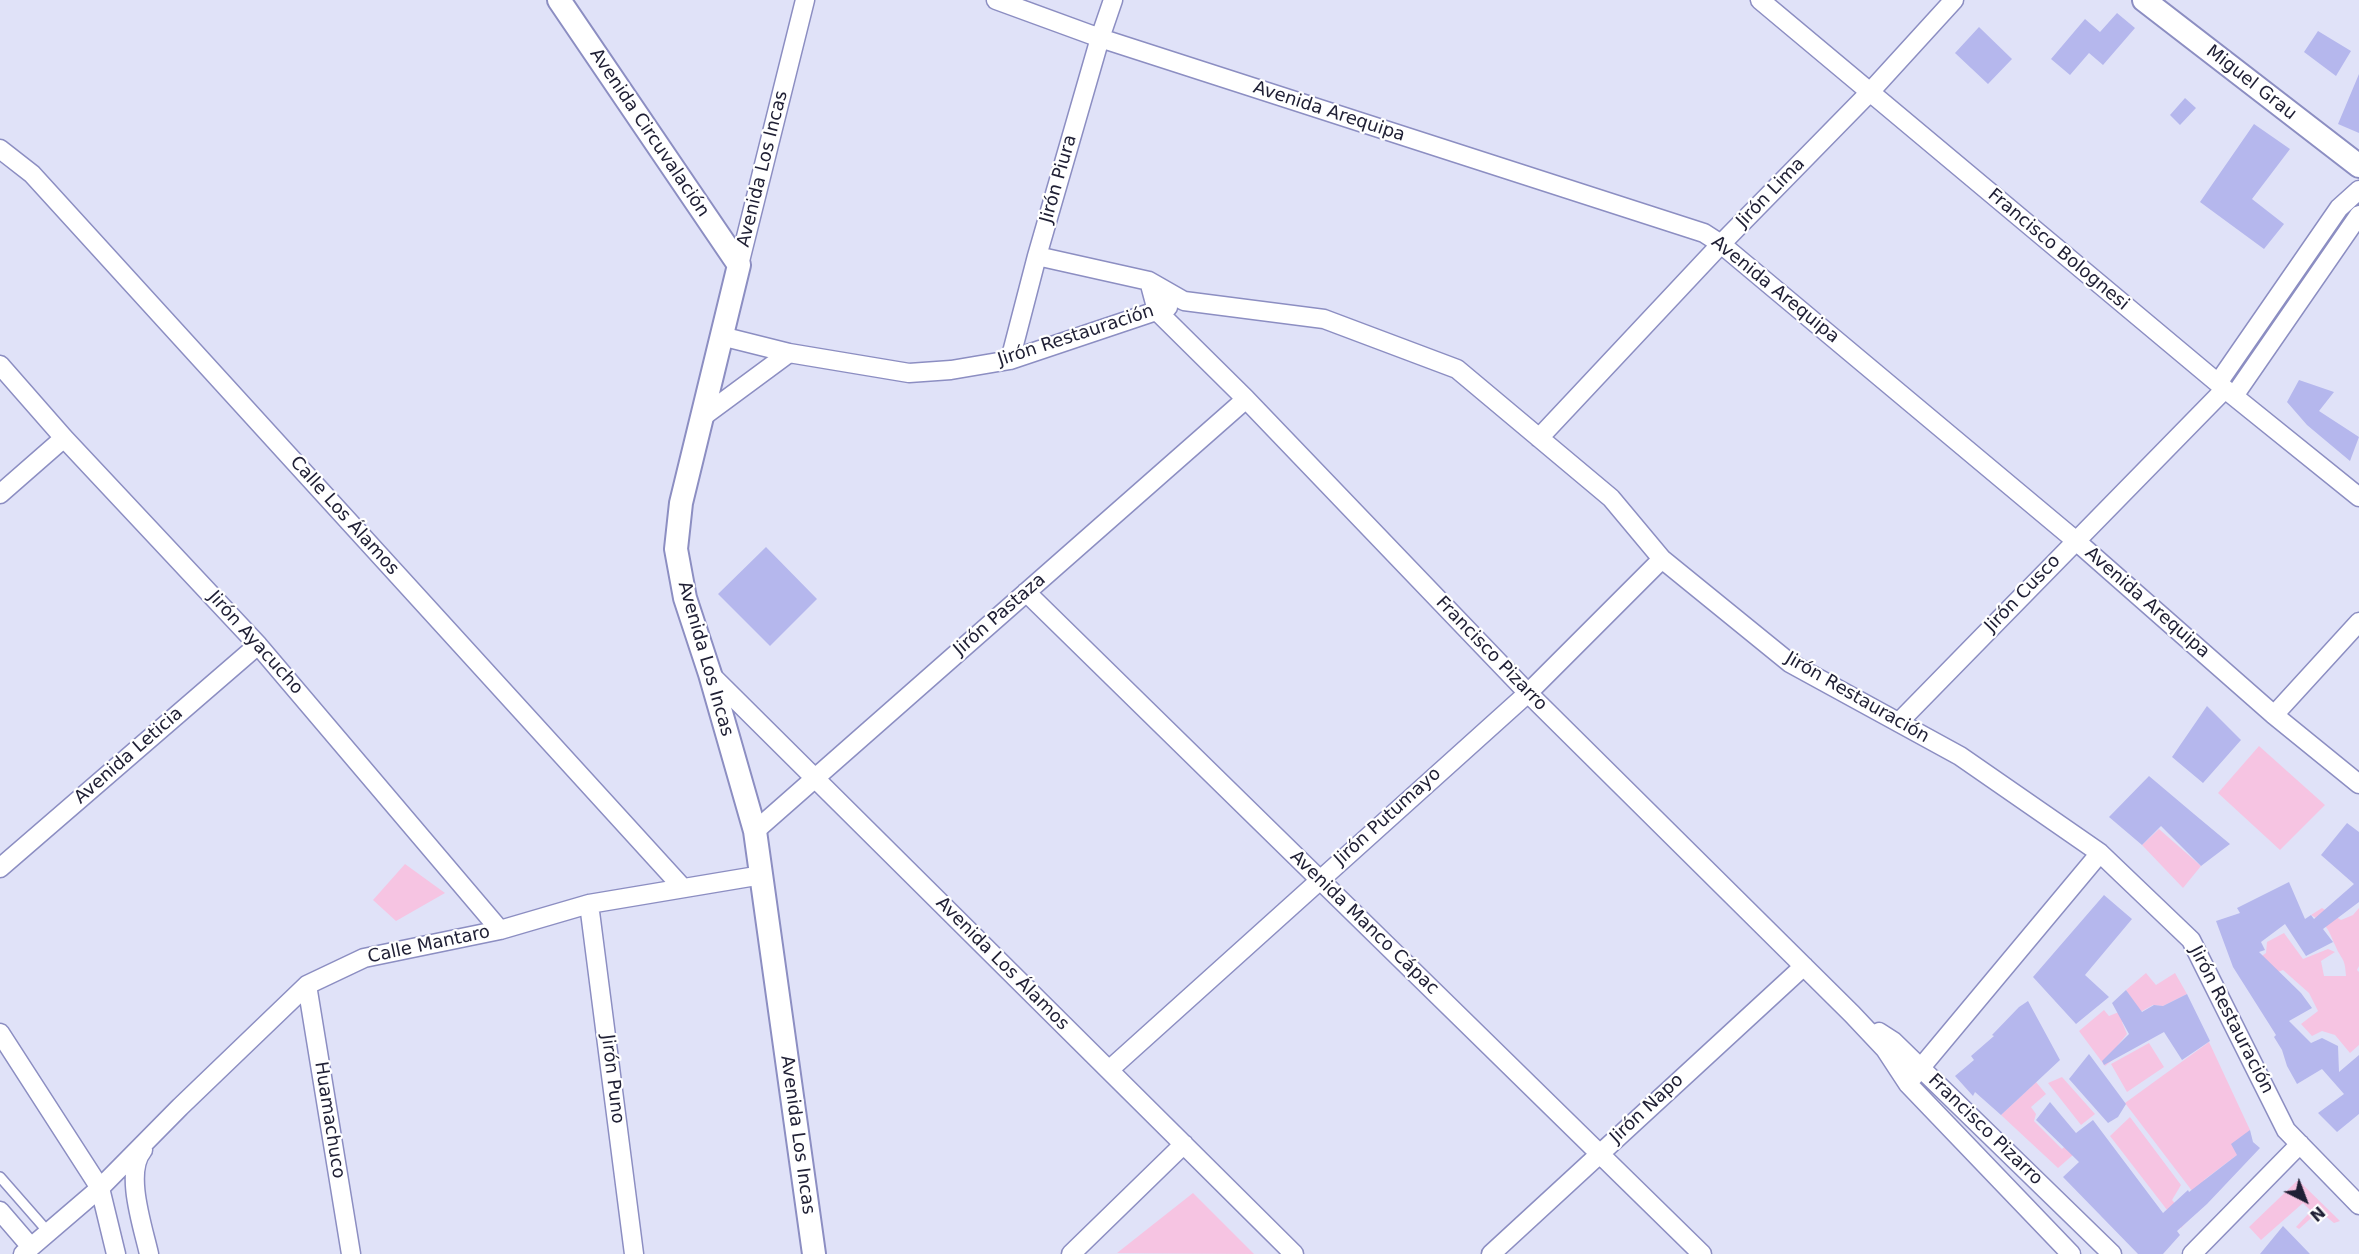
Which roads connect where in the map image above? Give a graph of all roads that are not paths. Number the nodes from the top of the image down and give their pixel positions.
1 (559, 0) edge
2 (805, 0) edge
3 (996, 0) edge
4 (1113, 0) edge
5 (1760, 0) edge
6 (1954, 0) edge
7 (2144, 0) edge
8 (1100, 38) junction
9 (1870, 92) junction
10 (0, 149) edge
11 (2359, 166) edge
12 (2359, 190) edge
13 (2359, 215) edge
14 (1721, 244) junction
15 (1037, 256) junction
16 (740, 265) junction
17 (1149, 281) junction
18 (1184, 301) junction
19 (1157, 311) junction
20 (721, 336) junction
21 (789, 353) junction
22 (1010, 360) junction
23 (0, 365) edge
24 (2226, 389) junction
25 (1246, 399) junction
26 (701, 418) junction
27 (64, 438) junction
28 (1539, 438) junction
29 (0, 494) edge
30 (2359, 497) edge
31 (2076, 540) junction
32 (1662, 559) junction
33 (1026, 592) junction
34 (2359, 622) edge
35 (258, 645) junction
36 (710, 674) junction
37 (1528, 693) junction
38 (2274, 715) junction
39 (1899, 722) junction
40 (816, 778) junction
41 (2359, 784) edge
42 (755, 831) junction
43 (2100, 853) junction
44 (0, 868) edge
45 (762, 875) junction
46 (1319, 879) junction
47 (683, 888) junction
48 (589, 904) junction
49 (500, 930) junction
50 (1804, 966) junction
51 (307, 985) junction
52 (1852, 1014) junction
53 (0, 1033) edge
54 (1920, 1068) junction
55 (1109, 1070) junction
56 (1908, 1084) junction
57 (180, 1107) junction
58 (1184, 1144) junction
59 (2300, 1144) junction
60 (1600, 1153) junction
61 (0, 1177) edge
62 (100, 1188) junction
63 (2359, 1205) edge
64 (0, 1211) edge
65 (49, 1233) junction
66 (1085, 1241) junction
67 (27, 1252) edge
68 (116, 1254) edge
69 (148, 1254) edge
70 (351, 1254) edge
71 (634, 1254) edge
72 (814, 1254) edge
73 (1071, 1254) edge
74 (1098, 1254) edge
75 (1294, 1254) edge
76 (1491, 1254) edge
77 (1702, 1254) edge
78 (2071, 1254) edge
79 (2112, 1254) edge
80 (2192, 1254) edge

1 - 16 street, Avenida Circuvalación
2 - 16 street, Avenida Los Incas
3 - 8 street, Avenida Arequipa
4 - 8 street, Jirón Piura
5 - 9 street, Francisco Bolognesi
6 - 9 street, Jirón Lima
7 - 11 street, Miguel Grau
8 - 14 street, Avenida Arequipa
8 - 15 street, Jirón Piura
9 - 14 street, Jirón Lima
9 - 24 street, Francisco Bolognesi
10 - 47 street, Calle Los Álamos
12 - 24 street, Jirón Cusco
13 - 24 street, Jirón Cusco
14 - 28 street, Jirón Lima
14 - 31 street, Avenida Arequipa
15 - 17 street, Jirón Restauración
15 - 22 street, Jirón Piura
16 - 20 street, Avenida Los Incas
17 - 18 street, Jirón Restauración
17 - 19 street
18 - 19 street, Jirón Restauración
18 - 28 street, Jirón Restauración
19 - 22 street, Jirón Restauración
19 - 25 street, Francisco Pizarro
20 - 21 street, Jirón Restauración
20 - 26 street, Avenida Los Incas
21 - 22 street, Jirón Restauración
21 - 26 street
23 - 27 street, Jirón Ayacucho
24 - 30 street, Francisco Bolognesi
24 - 31 street, Jirón Cusco
25 - 33 street, Jirón Pastaza
25 - 37 street, Francisco Pizarro
26 - 36 street, Avenida Los Incas
27 - 29 street
27 - 35 street, Jirón Ayacucho
28 - 32 street, Jirón Restauración
31 - 38 street, Avenida Arequipa
31 - 39 street, Jirón Cusco
32 - 37 street, Jirón Putumayo
32 - 39 street, Jirón Restauración
33 - 40 street, Jirón Pastaza
33 - 46 street, Avenida Manco Cápac
34 - 38 street
35 - 44 street, Avenida Leticia
35 - 49 street, Jirón Ayacucho
36 - 40 street, Avenida Los Álamos
36 - 42 street, Avenida Los Incas
37 - 46 street, Jirón Putumayo
37 - 50 street, Francisco Pizarro
38 - 41 street, Avenida Arequipa
39 - 43 street, Jirón Restauración
40 - 42 street, Jirón Pastaza
40 - 55 street, Avenida Los Álamos
42 - 45 street, Avenida Los Incas
43 - 54 street
43 - 59 street, Jirón Restauración
45 - 47 street, Calle Mantaro
45 - 72 street, Avenida Los Incas
46 - 55 street, Jirón Putumayo
46 - 60 street, Avenida Manco Cápac
47 - 48 street, Calle Mantaro
48 - 49 street, Calle Mantaro
48 - 71 street, Jirón Puno
49 - 51 street, Calle Mantaro
50 - 52 street, Francisco Pizarro
50 - 60 street, Jirón Napo
51 - 57 street, Calle Mantaro
51 - 70 street, Huamachuco
52 - 54 street, Francisco Pizarro
52 - 56 street, Francisco Pizarro
53 - 62 street
54 - 56 street
54 - 79 street, Francisco Pizarro
55 - 58 street, Avenida Los Álamos
56 - 78 street, Francisco Pizarro
57 - 62 street, Calle Mantaro
57 - 69 street
58 - 66 street
58 - 75 street, Avenida Los Álamos
59 - 63 street, Jirón Restauración
59 - 80 street
60 - 76 street, Jirón Napo
60 - 77 street, Avenida Manco Cápac
61 - 65 lane
62 - 65 street, Calle Mantaro
62 - 68 street
64 - 67 street
65 - 67 street, Calle Mantaro
66 - 73 street
66 - 74 street

